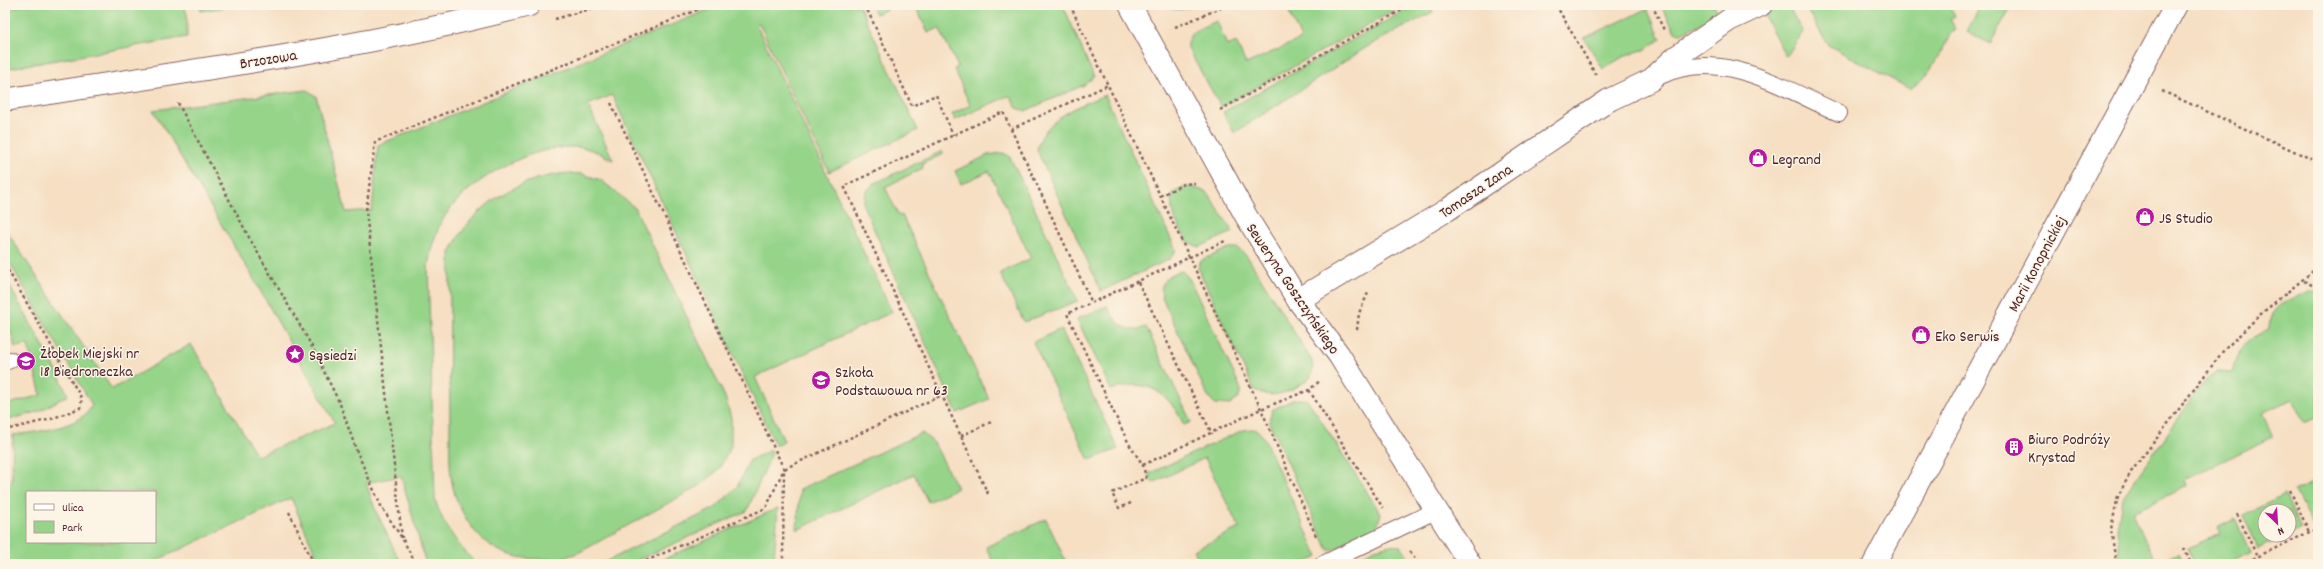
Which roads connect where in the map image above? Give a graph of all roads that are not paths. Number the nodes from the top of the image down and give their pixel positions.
1 (528, 5) edge
2 (1130, 5) edge
3 (1760, 5) edge
4 (2176, 5) edge
5 (506, 8) edge
6 (1651, 80) junction
7 (5, 100) edge
8 (1839, 113) dead end
9 (1298, 300) junction
10 (1437, 510) junction
11 (1325, 563) edge
12 (1470, 564) edge
13 (1874, 564) edge

1 - 5 street, Brzozowa
2 - 9 street, Seweryna Goszczyńskiego
3 - 6 street, Tomasza Zana
4 - 13 street, Marii Konopnickiej
5 - 7 street, Brzozowa
6 - 8 lane
6 - 9 street, Tomasza Zana
9 - 10 street, Seweryna Goszczyńskiego
10 - 11 lane
10 - 12 street, Seweryna Goszczyńskiego

